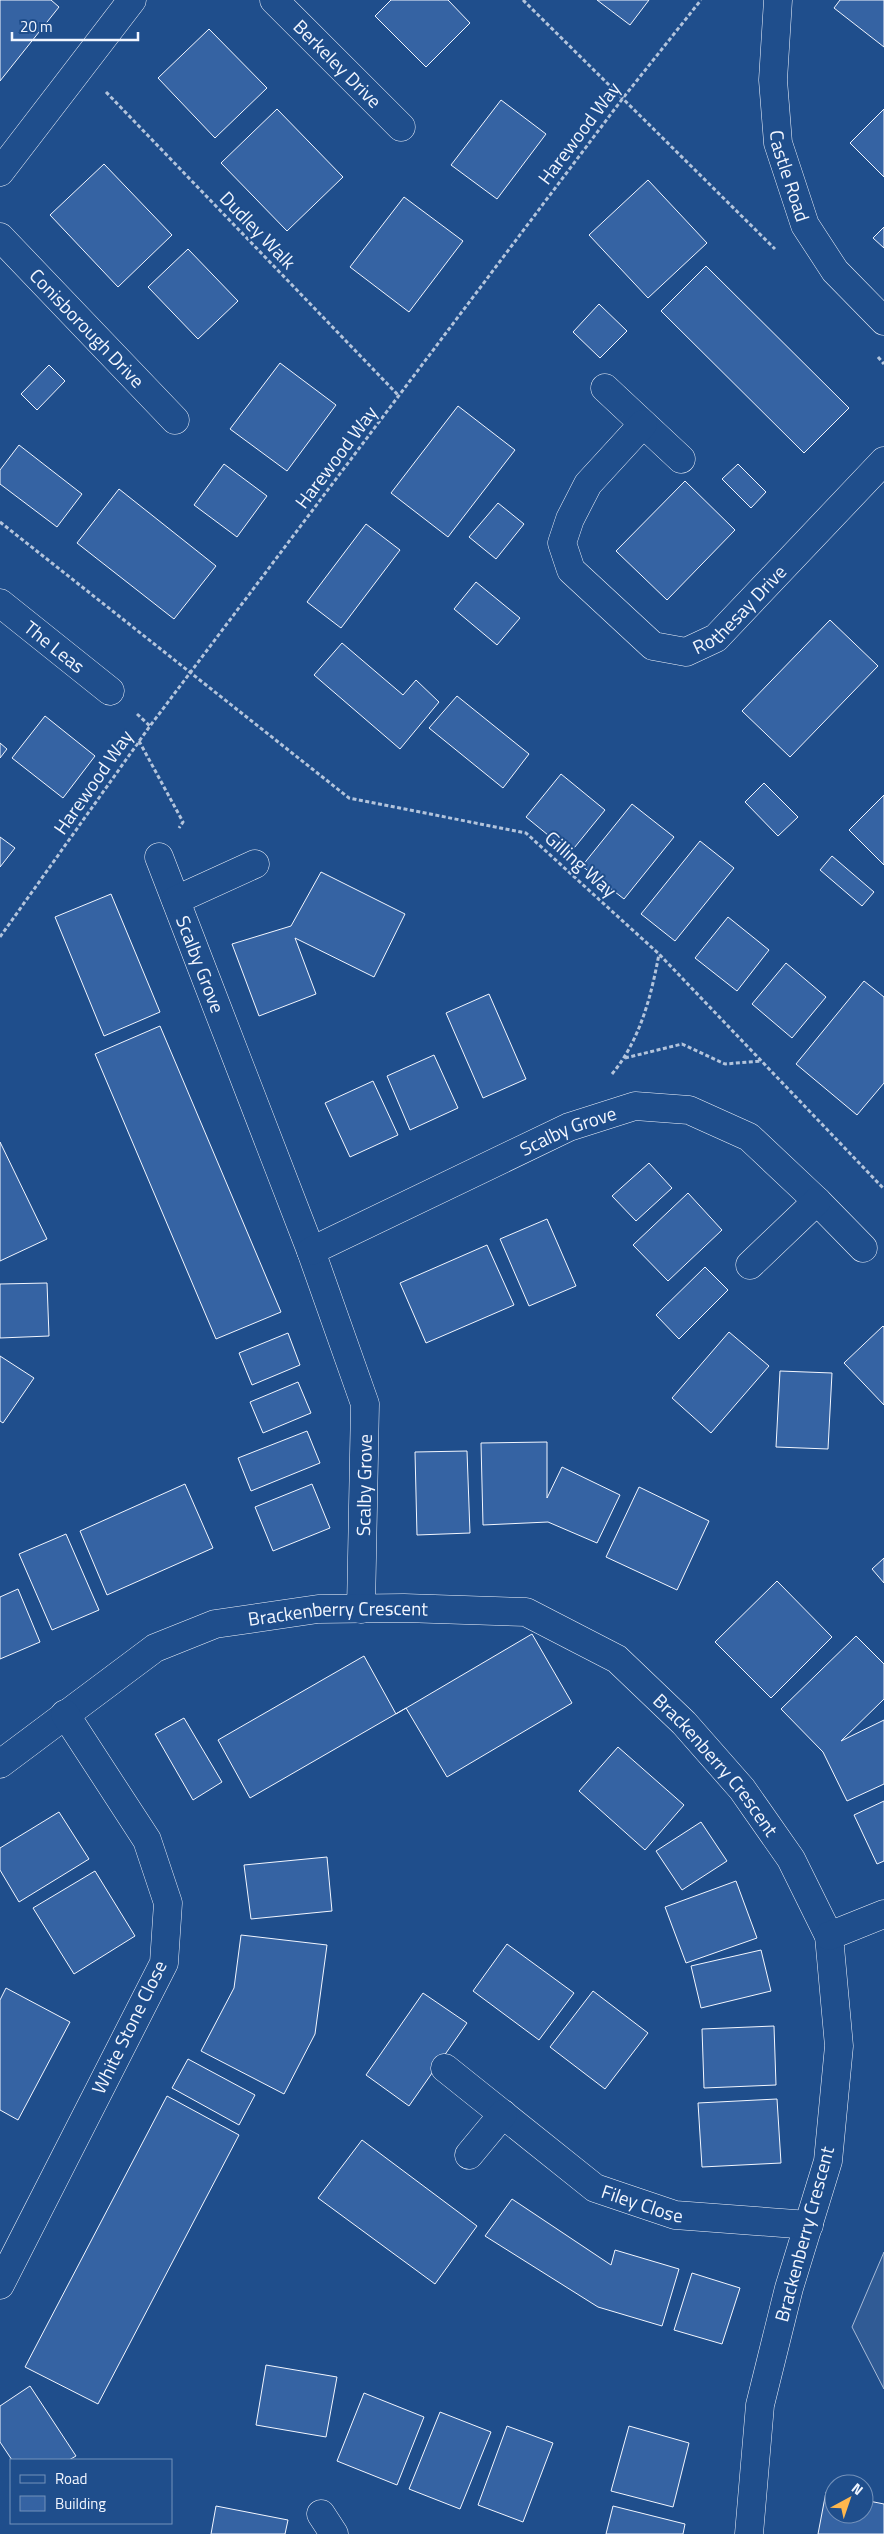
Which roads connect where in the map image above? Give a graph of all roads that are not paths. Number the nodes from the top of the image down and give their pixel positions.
1 (132, 0) edge
2 (274, 0) edge
3 (778, 0) edge
4 (401, 127) dead end
5 (0, 172) edge
6 (0, 237) edge
7 (884, 321) edge
8 (605, 388) dead end
9 (175, 420) dead end
10 (643, 424) junction
11 (681, 459) dead end
12 (884, 461) edge
13 (0, 603) edge
14 (110, 691) dead end
15 (159, 857) road end
16 (255, 864) dead end
17 (176, 900) junction
18 (817, 1200) junction
19 (863, 1248) dead end
20 (311, 1251) junction
21 (750, 1265) dead end
22 (361, 1608) junction
23 (65, 1714) junction
24 (0, 1764) edge
25 (884, 1914) edge
26 (829, 1936) junction
27 (445, 2068) dead end
28 (504, 2114) junction
29 (469, 2155) dead end
30 (809, 2225) junction
31 (0, 2285) edge
32 (749, 2534) edge

1 - 5 street
2 - 4 street, Berkeley Drive
3 - 7 street, Castle Road
6 - 9 street, Conisborough Drive
8 - 10 street
10 - 11 street
10 - 12 street, Rothesay Drive
13 - 14 street, The Leas
15 - 17 street, Scalby Grove
16 - 17 street, Scalby Grove
17 - 20 street, Scalby Grove
18 - 19 street, Scalby Grove
18 - 20 street, Scalby Grove
18 - 21 street
20 - 22 street, Scalby Grove
22 - 23 street, Brackenberry Crescent
22 - 26 street, Brackenberry Crescent
23 - 24 street, Brackenberry Crescent
23 - 31 street, White Stone Close
25 - 26 street
26 - 30 street, Brackenberry Crescent
27 - 28 street, Filey Close
28 - 29 street
28 - 30 street, Filey Close
30 - 32 street, Brackenberry Crescent

